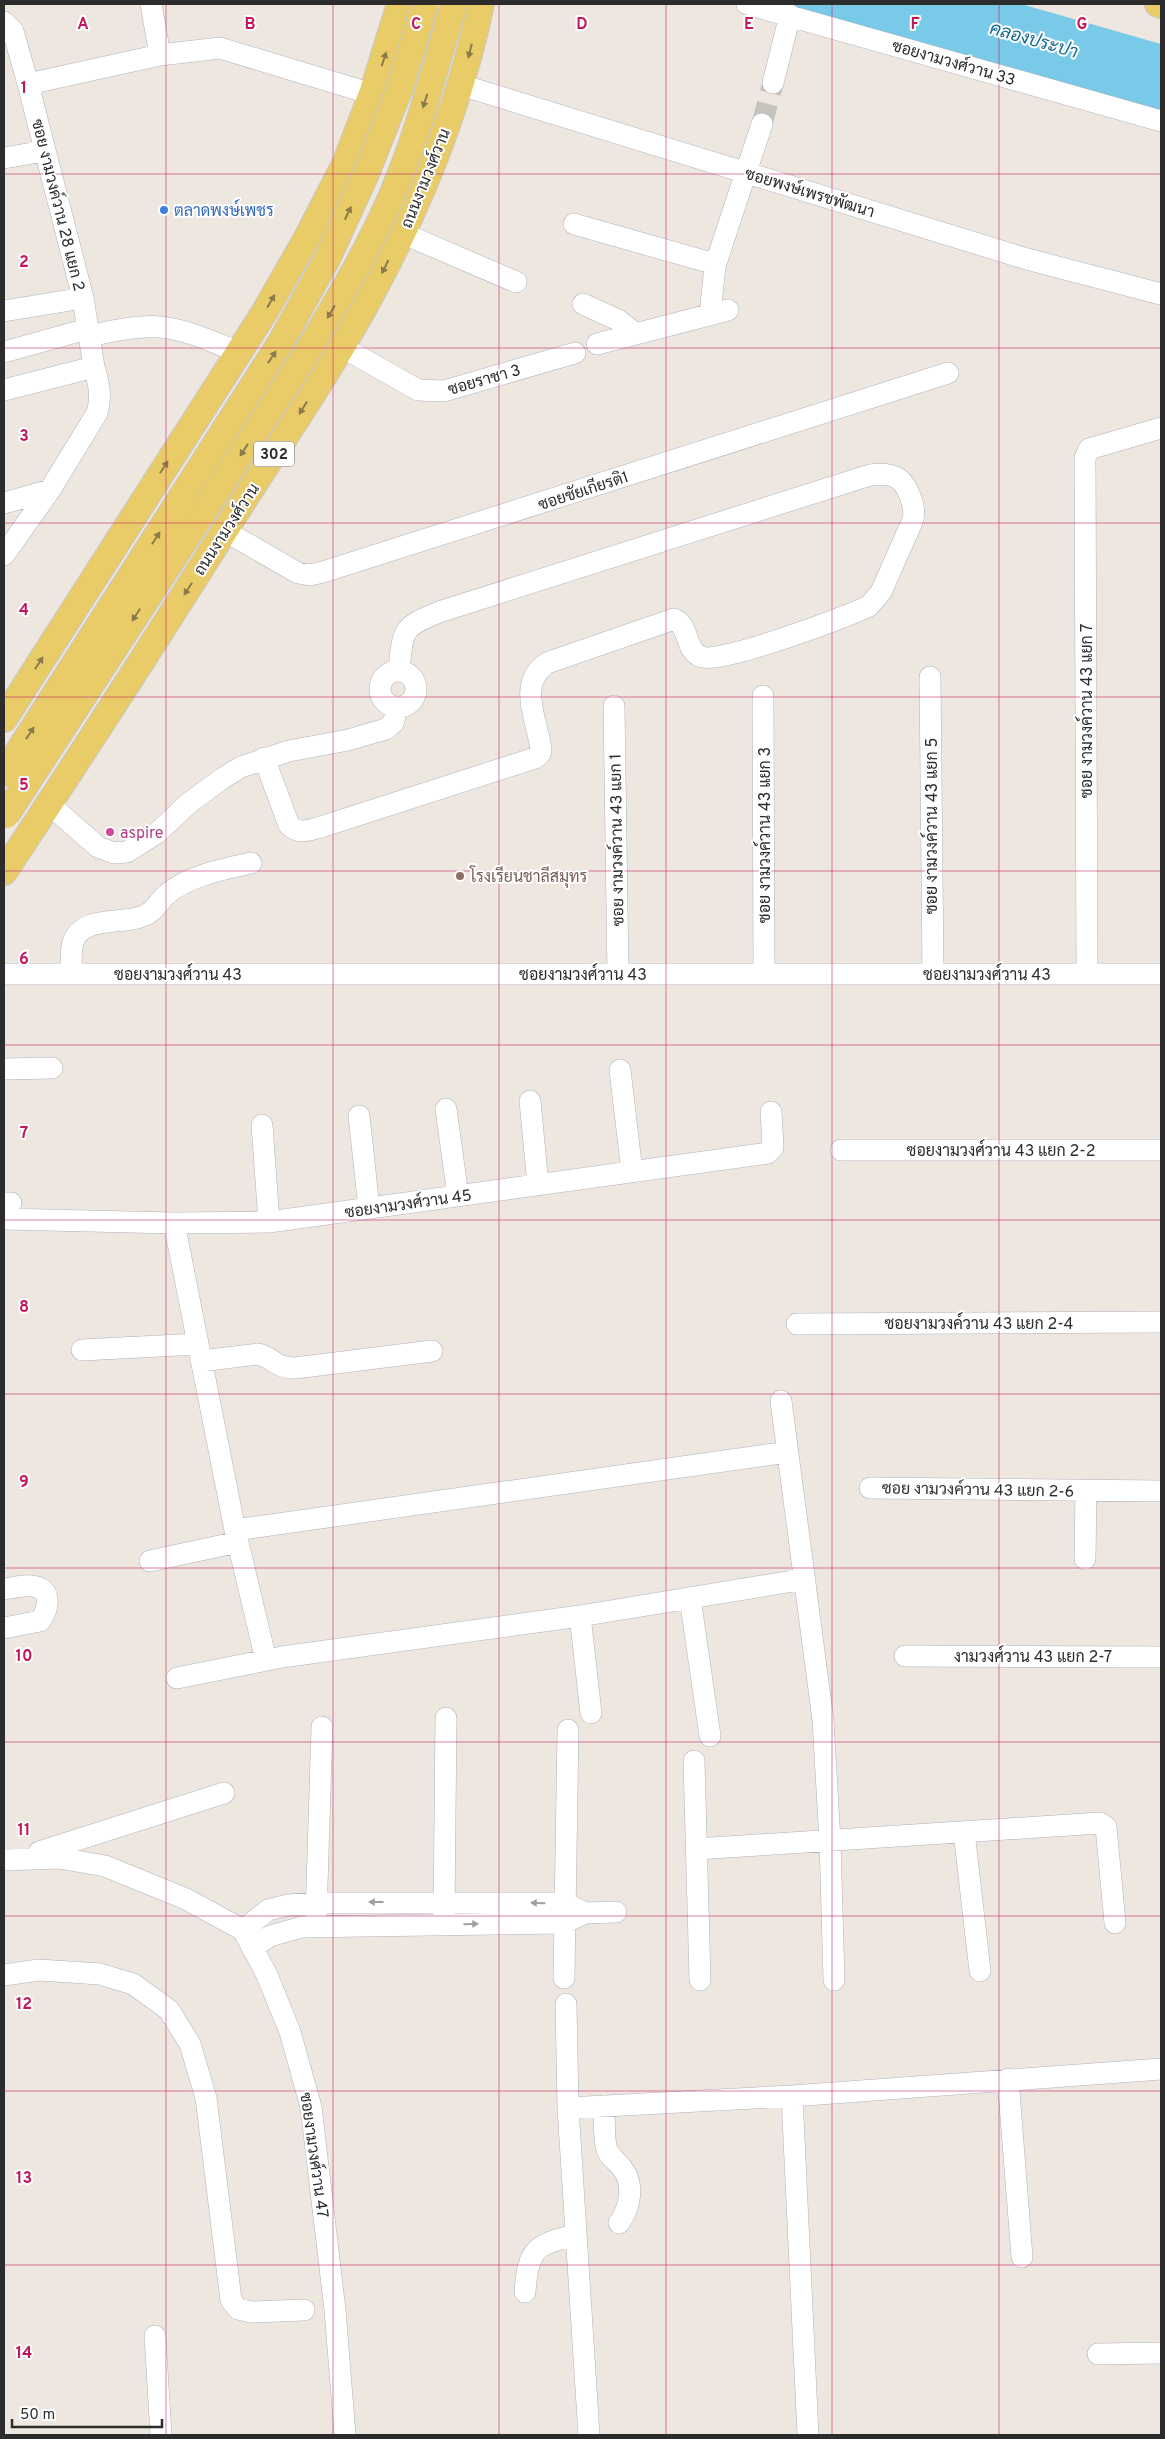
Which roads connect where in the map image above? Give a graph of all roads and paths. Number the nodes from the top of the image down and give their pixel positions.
1 (151, 4) edge
2 (400, 4) edge
3 (425, 4) edge
4 (454, 4) edge
5 (481, 4) edge
6 (747, 4) edge
7 (790, 15) junction
8 (4, 22) edge
9 (160, 55) junction
10 (773, 83) tunnel mouth
11 (28, 84) junction
12 (461, 85) junction
13 (372, 94) junction
14 (1161, 121) edge
15 (762, 124) tunnel mouth
16 (44, 151) junction
17 (4, 158) edge
18 (346, 164) junction
19 (745, 172) junction
20 (426, 181) junction
21 (574, 224) dead end
22 (402, 233) junction
23 (714, 266) junction
24 (516, 282) dead end
25 (1161, 294) edge
26 (82, 298) junction
27 (583, 304) dead end
28 (4, 311) edge
29 (88, 332) junction
30 (636, 334) junction
31 (597, 344) dead end
32 (342, 347) junction
33 (4, 352) edge
34 (238, 352) junction
35 (575, 352) dead end
36 (94, 367) junction
37 (948, 373) dead end
38 (4, 390) edge
39 (1161, 428) edge
40 (50, 490) junction
41 (4, 504) edge
42 (225, 531) junction
43 (4, 555) edge
44 (930, 677) dead end
45 (763, 696) dead end
46 (614, 706) dead end
47 (6, 712) edge
48 (264, 758) junction
49 (4, 774) edge
50 (49, 804) junction
51 (5, 816) edge
52 (251, 863) dead end
53 (4, 872) edge
54 (4, 974) edge
55 (72, 974) junction
56 (618, 974) junction
57 (764, 974) junction
58 (933, 974) junction
59 (1087, 974) junction
60 (1161, 974) edge
61 (52, 1068) dead end
62 (4, 1069) edge
63 (620, 1070) dead end
64 (530, 1101) dead end
65 (446, 1109) dead end
66 (771, 1112) dead end
67 (358, 1116) dead end
68 (262, 1126) dead end
69 (842, 1150) dead end
70 (1161, 1150) edge
71 (632, 1172) junction
72 (538, 1185) junction
73 (458, 1196) junction
74 (6, 1208) edge
75 (369, 1208) junction
76 (269, 1222) junction
77 (174, 1223) junction
78 (1161, 1322) edge
79 (797, 1324) dead end
80 (82, 1350) dead end
81 (200, 1352) junction
82 (432, 1352) dead end
83 (781, 1401) dead end
84 (788, 1452) junction
85 (870, 1488) dead end
86 (1086, 1491) junction
87 (1161, 1491) edge
88 (237, 1536) junction
89 (1085, 1558) dead end
90 (150, 1561) dead end
91 (805, 1579) junction
92 (4, 1589) edge
93 (690, 1598) junction
94 (580, 1616) junction
95 (4, 1628) edge
96 (905, 1656) dead end
97 (1161, 1656) edge
98 (266, 1660) junction
99 (177, 1678) dead end
100 (591, 1713) dead end
101 (446, 1718) dead end
102 (322, 1727) dead end
103 (568, 1730) dead end
104 (710, 1736) dead end
105 (694, 1761) dead end
106 (224, 1793) dead end
107 (964, 1832) junction
108 (830, 1841) junction
109 (696, 1849) junction
110 (12, 1859) edge
111 (444, 1902) junction
112 (316, 1903) junction
113 (616, 1912) dead end
114 (564, 1913) junction
115 (1116, 1923) dead end
116 (444, 1925) junction
117 (316, 1927) junction
118 (247, 1939) junction
119 (980, 1971) dead end
120 (4, 1975) edge
121 (564, 1978) dead end
122 (700, 1980) dead end
123 (834, 1980) dead end
124 (566, 2004) dead end
125 (1161, 2069) edge
126 (1008, 2079) junction
127 (792, 2096) junction
128 (604, 2106) junction
129 (568, 2108) junction
130 (619, 2223) dead end
131 (575, 2235) junction
132 (1022, 2257) dead end
133 (525, 2292) dead end
134 (304, 2310) dead end
135 (155, 2336) dead end
136 (1161, 2353) edge
137 (1098, 2354) dead end
138 (161, 2435) edge
139 (345, 2435) edge
140 (589, 2435) edge
141 (808, 2435) edge

1 - 9 street
13 -> 2 main road
49 -> 3 main road, bridge
4 -> 51 main road, ถนนงามวงศ์วาน / 302, bridge
5 -> 12 main road, ถนนงามวงศ์วาน / 302
6 - 7 street, ซอยงามวงศ์วาน 33
7 - 10 street
7 - 14 street, ซอยงามวงศ์วาน 33
8 - 11 street, ซอย งามวงค์วาน 28 แยก 2
9 - 11 street
9 - 13 street
11 - 16 street, ซอย งามวงค์วาน 28 แยก 2
12 - 19 street, ซอยพงษ์เพรชพัฒนา
12 - 20 main road, ถนนงามวงศ์วาน / 302
13 - 18 main road
15 - 19 street
16 - 17 street
16 - 26 street, ซอย งามวงค์วาน 28 แยก 2
18 - 20 main road
34 -> 18 main road
19 - 23 street
19 - 25 street, ซอยพงษ์เพรชพัฒนา
20 - 22 main road, ถนนงามวงศ์วาน / 302
21 - 23 street
22 - 24 street
22 -> 32 main road, ถนนงามวงศ์วาน / 302
23 - 30 street
26 - 28 street
26 - 29 street, ซอย งามวงค์วาน 28 แยก 2
27 - 30 street
29 - 33 street
29 - 34 street
29 - 36 street, ซอย งามวงค์วาน 28 แยก 2
30 - 31 street
32 - 35 street, ซอยราชา 3
32 -> 42 main road, ถนนงามวงศ์วาน / 302
47 -> 34 main road
36 - 38 street
36 - 40 street, ซอย งามวงค์วาน 28 แยก 2
37 - 42 street, ซอยชัยเกียรติ1
39 - 59 street, ซอย งามวงค์วาน 43 แยก 7
40 - 41 street
40 - 43 street, ซอย งามวงค์วาน 28 แยก 2
42 -> 50 main road, ถนนงามวงศ์วาน / 302
44 - 58 street, ซอย งามวงค์วาน 43 แยก 5
45 - 57 street, ซอย งามวงค์วาน 43 แยก 3
46 - 56 street, ซอย งามวงค์วาน 43 แยก 1
48 - 48 street
48 - 50 street
50 - 53 main road, ถนนงามวงศ์วาน / 302
52 - 55 street
54 - 55 street, ซอยงามวงศ์วาน 43
55 - 56 street, ซอยงามวงศ์วาน 43
56 - 57 street, ซอยงามวงศ์วาน 43
57 - 58 street, ซอยงามวงศ์วาน 43
58 - 59 street, ซอยงามวงศ์วาน 43
59 - 60 street, ซอยงามวงศ์วาน 43
61 - 62 street
63 - 71 street
64 - 72 street
65 - 73 street
66 - 71 street, ซอยงามวงศ์วาน 45
67 - 75 street
68 - 76 street
69 - 70 street, ซอยงามวงศ์วาน 43 แยก 2-2
71 - 72 street, ซอยงามวงศ์วาน 45
72 - 73 street, ซอยงามวงศ์วาน 45
73 - 75 street, ซอยงามวงศ์วาน 45
74 - 77 street, ซอยงามวงศ์วาน 45
75 - 76 street, ซอยงามวงศ์วาน 45
76 - 77 street, ซอยงามวงศ์วาน 45
77 - 81 street
78 - 79 street, ซอยงามวงค์วาน 43 แยก 2-4
80 - 81 street
81 - 82 street
81 - 88 street
83 - 84 street
84 - 88 street
84 - 91 street
85 - 86 street, ซอย งามวงค์วาน 43 แยก 2-6
86 - 87 street, ซอย งามวงค์วาน 43 แยก 2-6
86 - 89 street, ซอย งามวงค์วาน 43 แยก 2-6
88 - 90 street
88 - 98 street
91 - 93 street
91 - 108 street
92 - 95 street
93 - 94 street
93 - 104 street
94 - 98 street
94 - 100 street
96 - 97 street, งามวงศ์วาน 43 แยก 2-7
98 - 99 street
101 - 111 street
102 - 112 street
103 - 114 street
105 - 109 street
106 - 110 street
107 - 108 street
107 - 115 street
107 - 119 street
108 - 109 street
108 - 123 street
109 - 122 street
110 - 118 street
111 -> 112 street
114 -> 111 street
111 - 116 street
112 - 117 street
112 - 118 street
113 - 114 street
116 -> 114 street
114 - 121 street
116 - 117 street
117 - 118 street
118 - 139 street, ซอยงามวงศ์วาน 47
120 - 134 street
124 - 129 street
125 - 126 street
126 - 127 street
126 - 132 street
127 - 128 street
127 - 141 street
128 - 129 street
128 - 130 street
129 - 131 street
131 - 133 street
131 - 140 street
135 - 138 street
136 - 137 street

